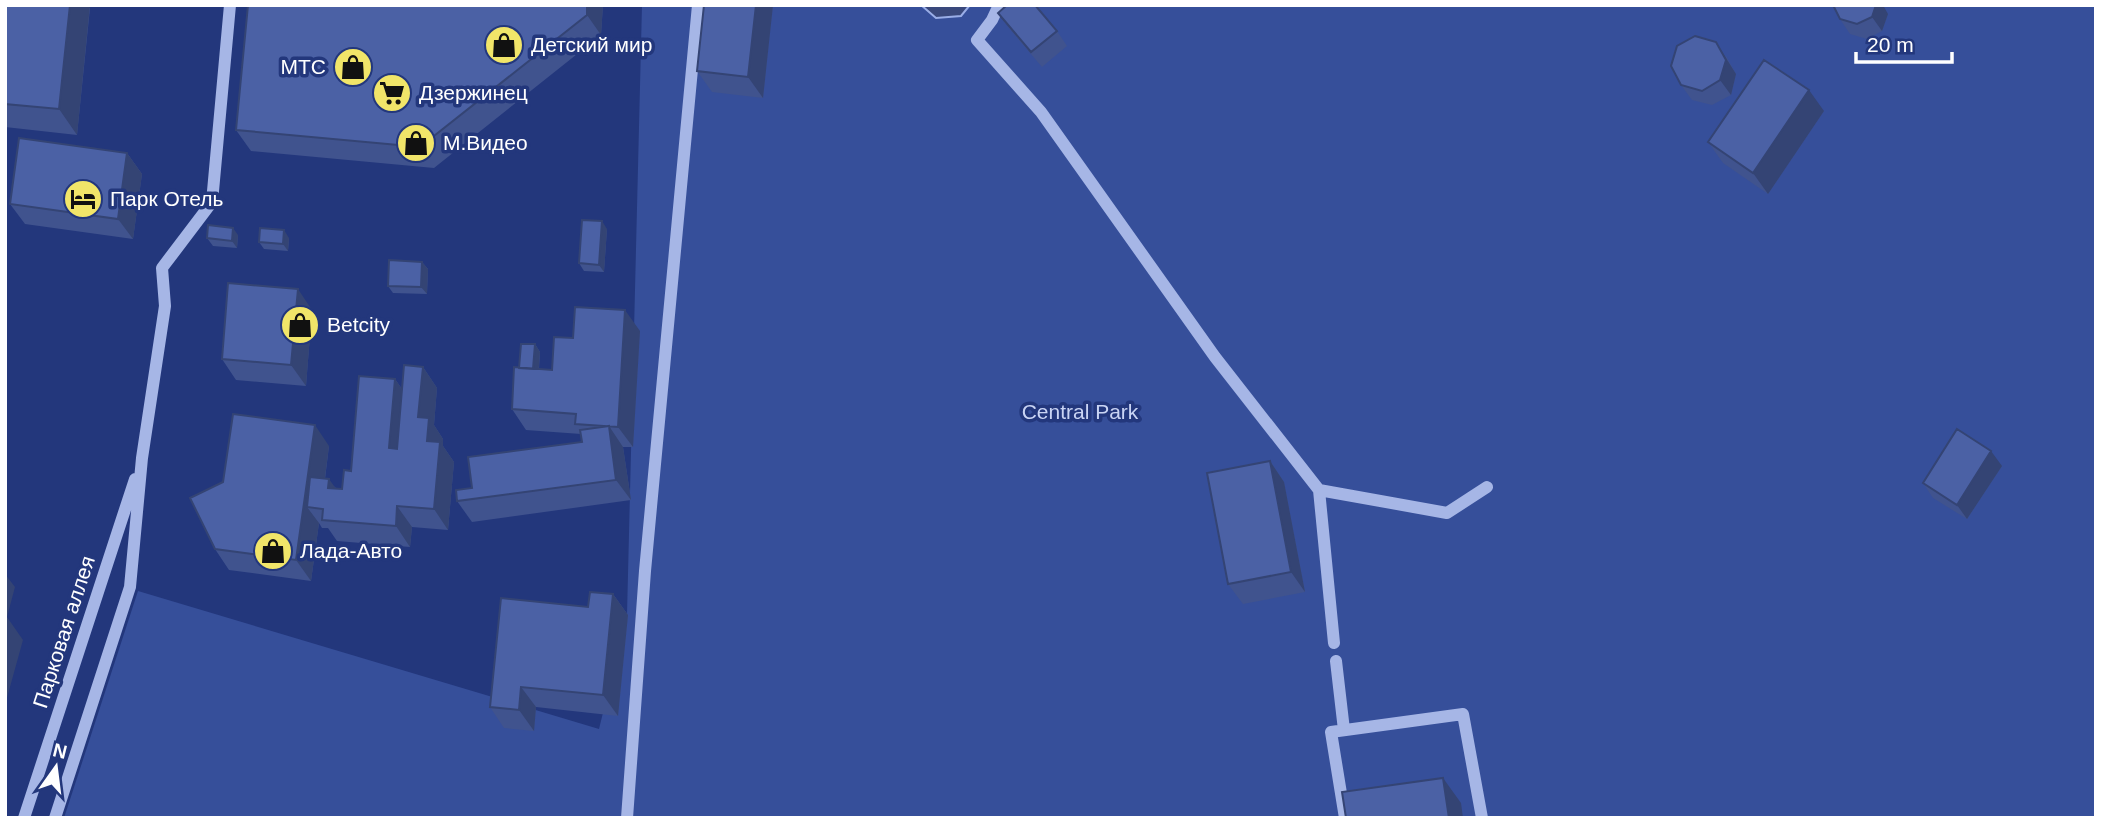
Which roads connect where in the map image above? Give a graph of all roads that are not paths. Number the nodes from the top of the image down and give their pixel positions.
1 (230, 5) edge
2 (698, 5) edge
3 (999, 5) edge
4 (142, 458) junction
5 (1487, 487) dead end
6 (1319, 490) junction
7 (1334, 643) dead end
8 (1336, 661) dead end
9 (1344, 730) junction
10 (24, 818) edge
11 (55, 818) edge
12 (627, 818) edge
13 (1345, 818) edge
14 (1482, 818) edge

1 - 4 street, Парковая аллея
2 - 12 street
3 - 6 street
4 - 10 street, Парковая аллея
4 - 11 street, Парковая аллея
5 - 6 street
6 - 7 street
8 - 9 street
9 - 13 street
9 - 14 street

